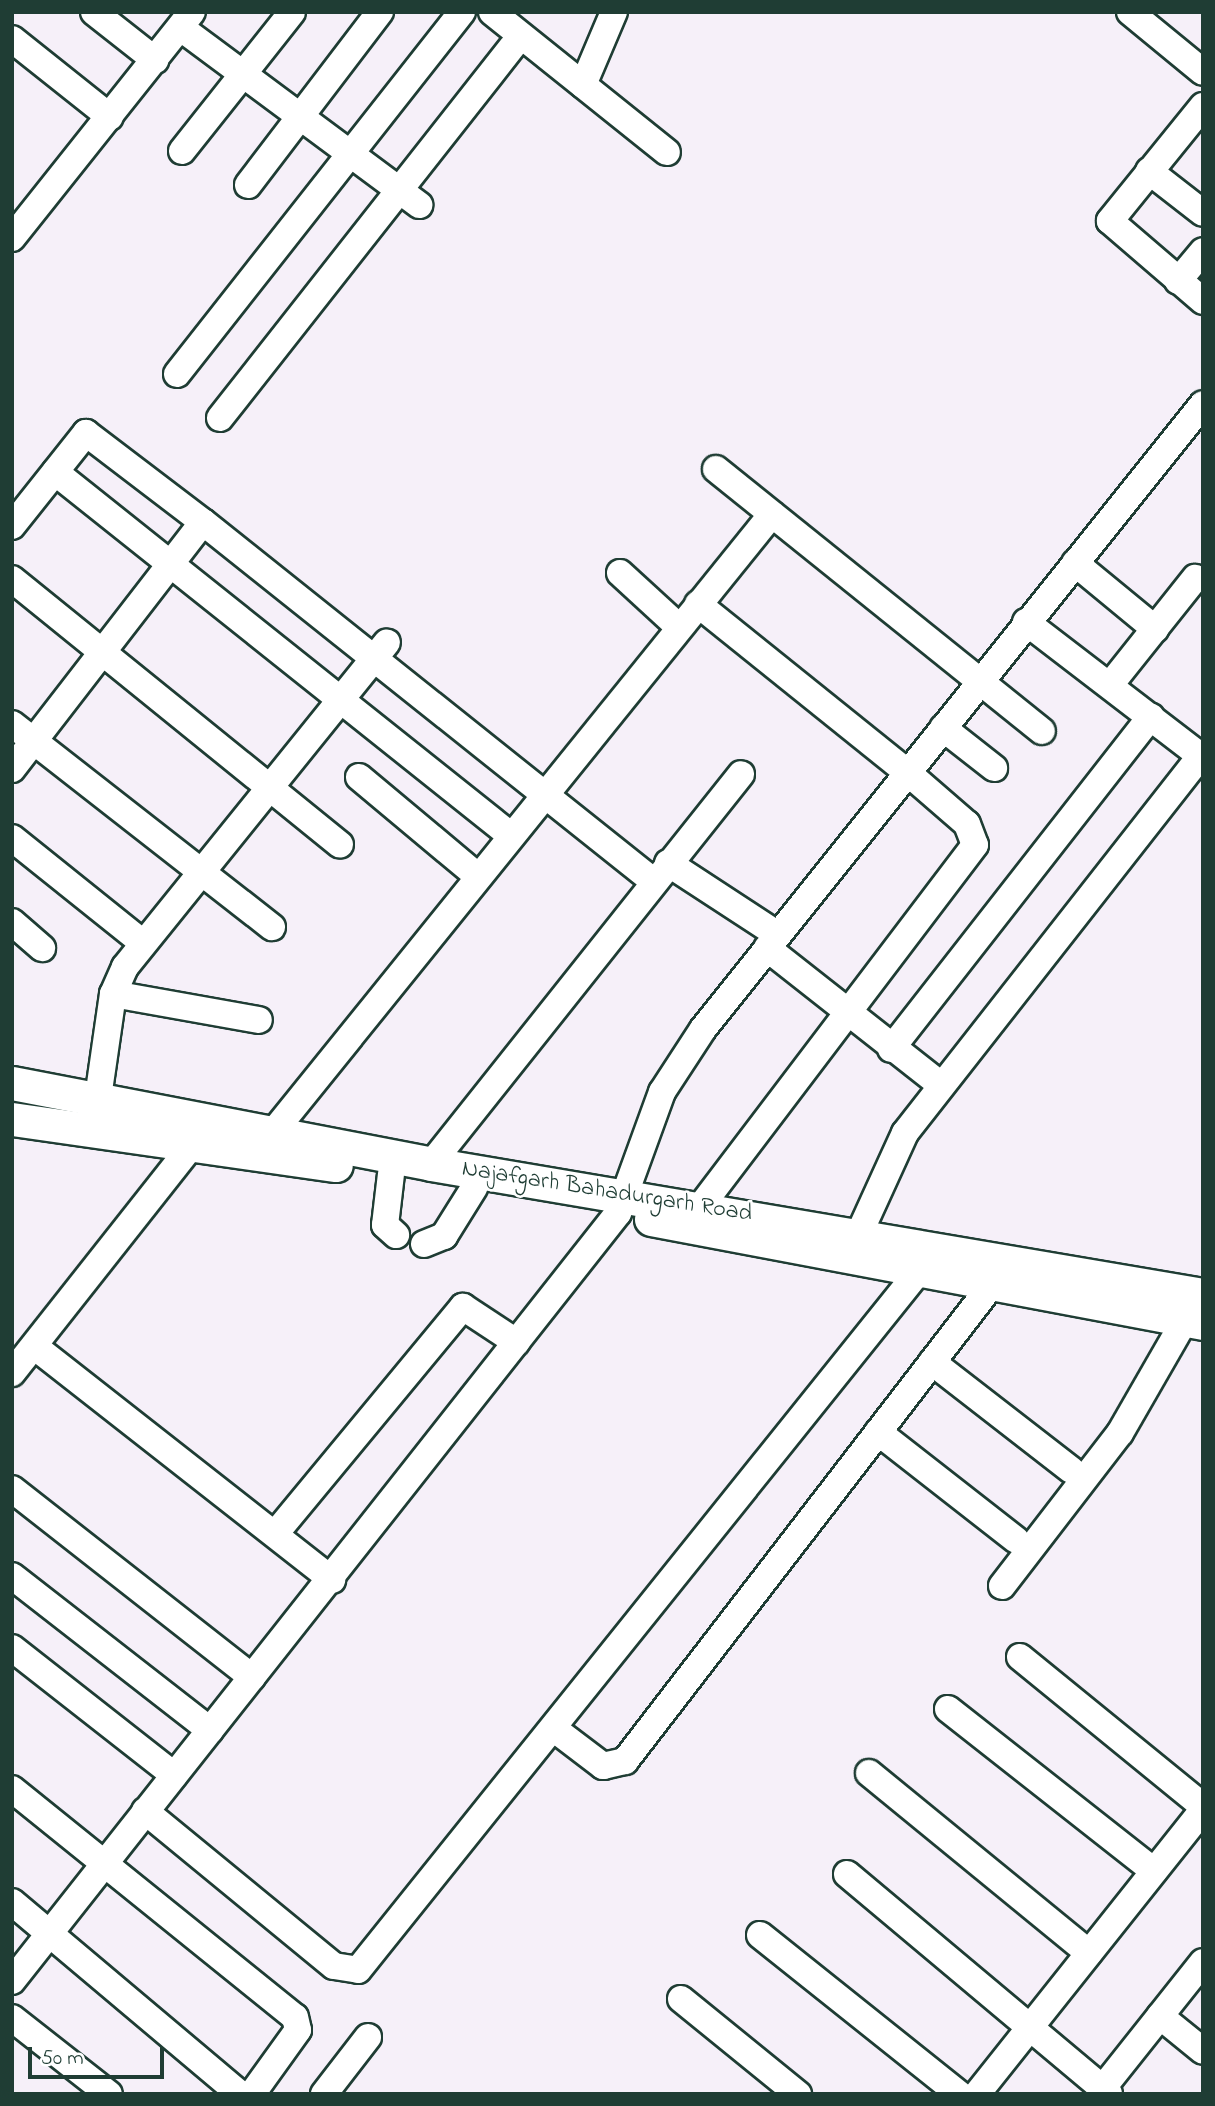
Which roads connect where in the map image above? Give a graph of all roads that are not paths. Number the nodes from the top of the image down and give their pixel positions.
1 (94, 12) edge
2 (292, 12) edge
3 (380, 12) edge
4 (462, 12) edge
5 (614, 12) edge
6 (1130, 12) edge
7 (186, 20) edge
8 (512, 22) edge
9 (12, 40) edge
10 (155, 61) junction
11 (1203, 72) edge
12 (246, 73) junction
13 (583, 85) junction
14 (1201, 112) edge
15 (299, 115) junction
16 (110, 117) junction
17 (182, 151) dead end
18 (351, 151) junction
19 (667, 152) dead end
20 (1149, 171) junction
21 (248, 185) dead end
22 (409, 197) junction
23 (1203, 213) edge
24 (12, 238) edge
25 (1203, 251) edge
26 (1178, 281) junction
27 (1203, 302) edge
28 (177, 374) dead end
29 (1203, 404) edge
30 (220, 418) dead end
31 (716, 469) dead end
32 (55, 472) junction
33 (772, 514) junction
34 (202, 523) junction
35 (12, 526) edge
36 (1074, 563) junction
37 (169, 565) junction
38 (620, 573) dead end
39 (1195, 578) dead end
40 (12, 579) edge
41 (698, 604) junction
42 (1026, 622) junction
43 (679, 627) junction
44 (1155, 629) junction
45 (380, 651) junction
46 (102, 652) junction
47 (980, 681) junction
48 (1110, 685) junction
49 (338, 702) junction
50 (1151, 716) junction
51 (12, 724) edge
52 (943, 728) junction
53 (1042, 731) dead end
54 (34, 741) junction
55 (1202, 757) edge
56 (994, 768) dead end
57 (12, 769) edge
58 (907, 772) junction
59 (741, 774) dead end
60 (359, 777) dead end
61 (268, 787) junction
62 (539, 795) junction
63 (509, 834) junction
64 (12, 838) edge
65 (340, 845) dead end
66 (200, 871) junction
67 (661, 872) junction
68 (476, 875) junction
69 (12, 922) edge
70 (272, 927) dead end
71 (772, 941) junction
72 (142, 942) junction
73 (42, 948) dead end
74 (113, 994) junction
75 (846, 1016) junction
76 (259, 1020) dead end
77 (891, 1049) junction
78 (12, 1083) edge
79 (941, 1086) junction
80 (98, 1098) junction
81 (12, 1119) edge
82 (275, 1130) junction
83 (195, 1141) junction
84 (431, 1164) junction
85 (391, 1174) junction
86 (474, 1188) junction
87 (622, 1204) junction
88 (702, 1205) junction
89 (396, 1234) dead end
90 (859, 1234) junction
91 (424, 1244) dead end
92 (919, 1271) junction
93 (990, 1287) junction
94 (1109, 1293) junction
95 (1197, 1313) edge
96 (516, 1342) junction
97 (34, 1346) junction
98 (932, 1362) junction
99 (12, 1373) edge
100 (878, 1432) junction
101 (1072, 1469) dead end
102 (12, 1489) edge
103 (275, 1534) junction
104 (1016, 1540) dead end
105 (12, 1576) edge
106 (332, 1580) junction
107 (1002, 1586) dead end
108 (12, 1648) edge
109 (1020, 1657) dead end
110 (252, 1677) junction
111 (948, 1709) dead end
112 (553, 1728) junction
113 (210, 1730) junction
114 (869, 1773) dead end
115 (174, 1775) junction
116 (12, 1789) edge
117 (1203, 1808) edge
118 (145, 1811) junction
119 (104, 1864) junction
120 (1154, 1871) junction
121 (847, 1874) dead end
122 (12, 1902) edge
123 (50, 1933) junction
124 (760, 1935) dead end
125 (1089, 1953) junction
126 (1203, 1962) edge
127 (12, 1981) edge
128 (681, 1998) dead end
129 (1160, 2017) junction
130 (12, 2018) edge
131 (1029, 2029) junction
132 (368, 2037) dead end
133 (1203, 2052) edge
134 (1106, 2091) edge
135 (109, 2094) edge
136 (240, 2094) edge
137 (252, 2094) edge
138 (324, 2094) edge
139 (798, 2094) edge
140 (959, 2094) edge
141 (976, 2094) edge

1 - 10 street
2 - 12 street
3 - 15 street
4 - 18 street
5 - 13 street
6 - 11 street
7 - 10 street
7 - 12 street
8 - 13 street
8 - 22 street
9 - 16 street
10 - 16 street
12 - 15 street
12 - 17 street
13 - 19 street
14 - 20 street
15 - 18 street
15 - 21 street
16 - 24 street
18 - 22 street
18 - 28 street
20 - 23 street
20 - 26 street
22 - 30 street
25 - 26 street
26 - 27 street
29 - 36 street
31 - 33 street
32 - 34 street
32 - 35 street
32 - 37 street
33 - 41 street
33 - 47 street
34 - 37 street
34 - 45 street
36 - 42 street
36 - 44 street
37 - 46 street
37 - 49 street
38 - 43 street
39 - 44 street
40 - 46 street
41 - 43 street
41 - 58 street
42 - 47 street
42 - 48 street
43 - 62 street
44 - 48 street
45 - 49 street
45 - 62 street
46 - 54 street
46 - 61 street
47 - 52 street
47 - 53 street
48 - 50 street
49 - 61 street
49 - 63 street
50 - 55 street
50 - 77 street
51 - 54 street
52 - 56 street
52 - 58 street
54 - 57 street
54 - 66 street
55 - 79 street
58 - 71 street
58 - 75 street
59 - 67 street
60 - 68 street
61 - 65 street
61 - 66 street
62 - 63 street
62 - 67 street
63 - 68 street
64 - 72 street
66 - 70 street
66 - 72 street
67 - 71 street
67 - 84 street
68 - 82 street
69 - 73 street
71 - 75 street
71 - 87 street
72 - 74 street
74 - 76 street
74 - 80 street
75 - 77 street
75 - 88 street
77 - 79 street
78 - 80 main road, Najafgarh Bahadurgarh Road
79 - 90 street
80 - 82 main road, Najafgarh Bahadurgarh Road
81 - 83 main road, Najafgarh Bahadurgarh Road
82 - 84 main road, Najafgarh Bahadurgarh Road
83 - 85 main road, Najafgarh Bahadurgarh Road
83 - 97 street
84 - 87 main road, Najafgarh Bahadurgarh Road
85 - 86 main road, Najafgarh Bahadurgarh Road
85 - 89 street
86 - 87 main road, Najafgarh Bahadurgarh Road
86 - 91 street
87 - 88 main road, Najafgarh Bahadurgarh Road
87 - 92 main road, Najafgarh Bahadurgarh Road
87 - 96 street
88 - 90 main road, Najafgarh Bahadurgarh Road
90 - 94 main road, Najafgarh Bahadurgarh Road
92 - 93 main road, Najafgarh Bahadurgarh Road
92 - 112 street
93 - 94 main road, Najafgarh Bahadurgarh Road
93 - 98 street
94 - 95 main road, Najafgarh Bahadurgarh Road
95 - 107 street
96 - 103 street
96 - 106 street
97 - 99 street
97 - 103 street
98 - 100 street
98 - 101 street
100 - 104 street
100 - 112 street
102 - 110 street
103 - 106 street
105 - 113 street
106 - 110 street
108 - 115 street
109 - 117 street
110 - 113 street
111 - 120 street
112 - 118 street
113 - 115 street
114 - 125 street
115 - 118 street
116 - 119 street
117 - 120 street
118 - 119 street
119 - 123 street
119 - 137 street
120 - 125 street
121 - 131 street
122 - 123 street
123 - 127 street
123 - 136 street
124 - 140 street
125 - 131 street
126 - 129 street
128 - 139 street
129 - 133 street
129 - 134 street
130 - 135 street
131 - 134 street
131 - 141 street
132 - 138 street

